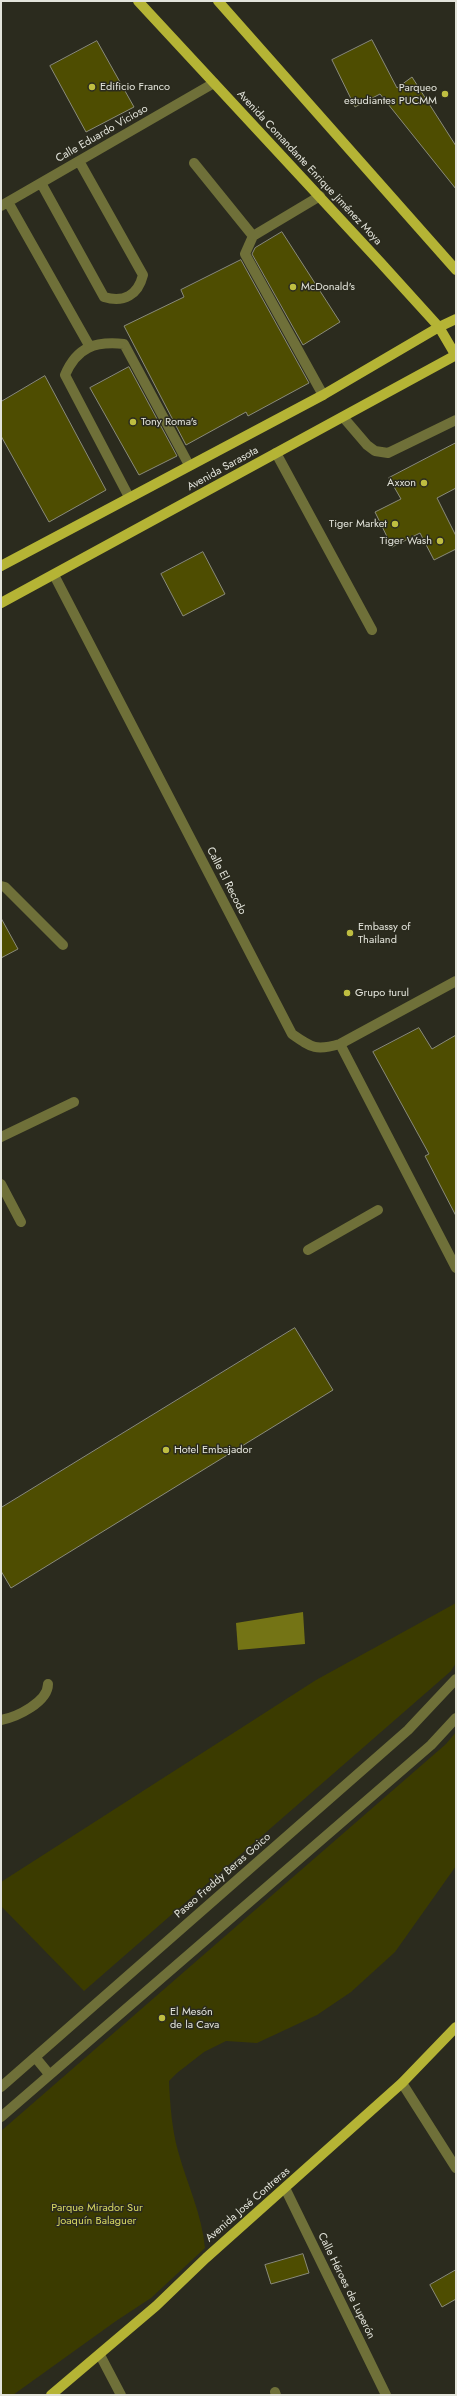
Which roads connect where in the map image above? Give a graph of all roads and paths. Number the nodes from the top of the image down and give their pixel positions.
1 (138, 1) edge
2 (218, 1) edge
3 (214, 84) junction
4 (79, 161) junction
5 (194, 163) dead end
6 (41, 183) junction
7 (320, 196) junction
8 (4, 204) edge
9 (253, 236) junction
10 (456, 270) edge
11 (456, 319) edge
12 (438, 327) junction
13 (90, 347) junction
14 (456, 355) edge
15 (323, 395) junction
16 (342, 417) junction
17 (456, 420) edge
18 (276, 453) junction
19 (189, 465) junction
20 (129, 498) junction
21 (1, 566) edge
22 (54, 575) junction
23 (1, 603) edge
24 (372, 630) dead end
25 (1, 886) edge
26 (63, 945) dead end
27 (456, 981) edge
28 (340, 1044) junction
29 (74, 1102) dead end
30 (1, 1137) edge
31 (1, 1184) edge
32 (378, 1210) dead end
33 (21, 1222) dead end
34 (308, 1250) dead end
35 (456, 1268) edge
36 (456, 1679) edge
37 (48, 1684) dead end
38 (456, 1718) edge
39 (1, 1720) edge
40 (456, 2027) edge
41 (36, 2057) junction
42 (49, 2074) junction
43 (402, 2083) junction
44 (1, 2087) edge
45 (1, 2117) edge
46 (456, 2168) edge
47 (285, 2188) junction
48 (100, 2355) junction
49 (51, 2395) edge
50 (121, 2395) edge
51 (386, 2395) edge

1 - 3 main road, Avenida Comandante Enrique Jiménez Moya
2 - 10 main road
3 - 4 street, Calle Eduardo Vicioso
3 - 7 main road, Avenida Comandante Enrique Jiménez Moya
4 - 6 street, Calle Eduardo Vicioso
4 - 6 street
5 - 9 street
6 - 8 street, Calle Eduardo Vicioso
7 - 9 street
7 - 12 main road, Avenida Comandante Enrique Jiménez Moya
8 - 13 street
9 - 15 street
11 - 12 main road, Avenida Sarasota
12 - 14 main road, Avenida Comandante Enrique Jiménez Moya
12 - 15 main road, Avenida Sarasota
13 - 19 street
13 - 20 street
14 - 16 main road, Avenida Sarasota
15 - 19 main road, Avenida Sarasota
16 - 17 street
16 - 18 main road, Avenida Sarasota
18 - 22 main road, Avenida Sarasota
18 - 24 street
19 - 20 main road, Avenida Sarasota
20 - 21 main road, Avenida Sarasota
22 - 23 main road, Avenida Sarasota
22 - 28 street, Calle El Recodo
25 - 26 street
27 - 28 street, Calle El Recodo
28 - 35 street
29 - 30 street
31 - 33 street
32 - 34 street
36 - 41 street, Paseo Freddy Beras Goico
37 - 39 street
38 - 42 street
40 - 43 main road, Avenida José Contreras
41 - 42 street
41 - 44 street, Paseo Freddy Beras Goico
42 - 45 street
43 - 46 street
43 - 47 main road, Avenida José Contreras
47 - 48 main road, Avenida José Contreras
47 - 51 street, Calle Héroes de Luperón
48 - 49 main road, Avenida José Contreras
48 - 50 street

